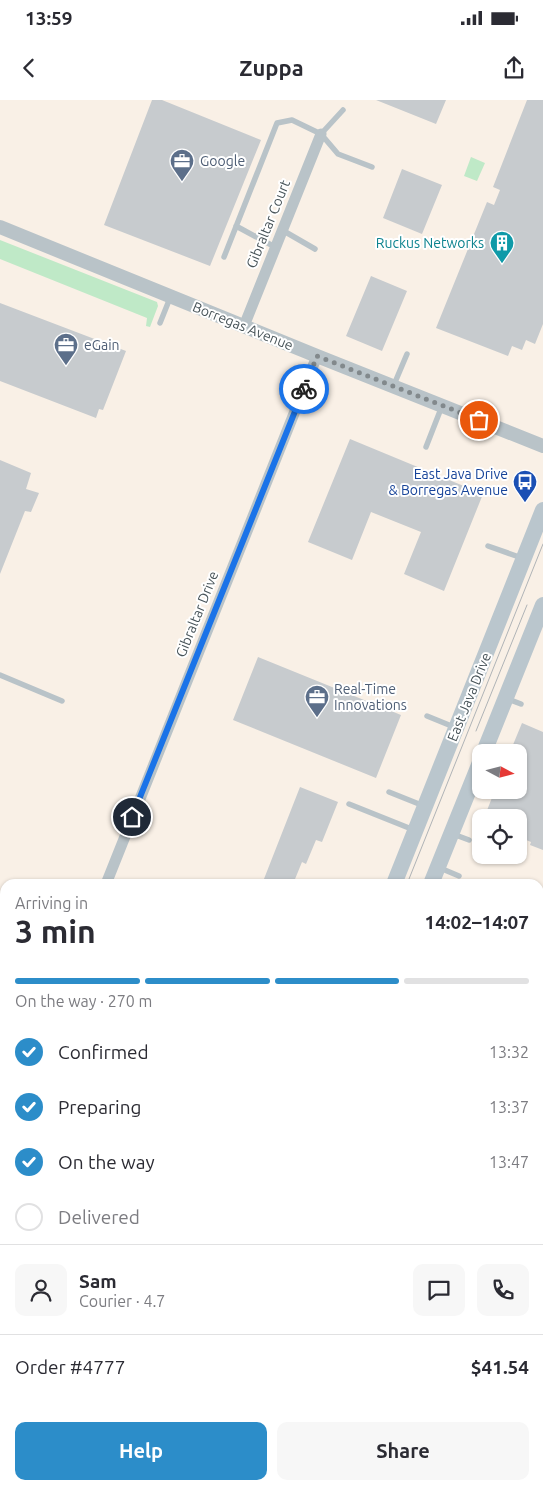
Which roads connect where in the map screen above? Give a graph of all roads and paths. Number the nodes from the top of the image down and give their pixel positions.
1 (343, 110) dead end
2 (321, 134) junction
3 (372, 167) dead end
4 (236, 226) junction
5 (0, 227) edge
6 (282, 230) junction
7 (276, 247) junction
8 (316, 249) dead end
9 (224, 257) dead end
10 (171, 296) junction
11 (160, 323) dead end
12 (244, 326) junction
13 (407, 354) dead end
14 (317, 356) junction
15 (393, 387) junction
16 (442, 406) junction
17 (543, 446) edge
18 (426, 447) dead end
19 (543, 510) edge
20 (488, 546) dead end
21 (524, 558) junction
22 (543, 605) edge
23 (0, 675) edge
24 (62, 701) dead end
25 (427, 716) dead end
26 (456, 728) junction
27 (489, 744) edge
28 (472, 783) edge
29 (389, 792) dead end
30 (349, 804) dead end
31 (426, 807) junction
32 (416, 830) junction
33 (452, 833) junction
34 (469, 840) dead end
35 (438, 868) junction
36 (459, 876) dead end
37 (108, 879) edge
38 (396, 879) edge
39 (433, 879) edge

1 - 2 lane
2 - 3 lane
2 - 4 lane
2 - 6 street, Gibraltar Court
4 - 7 lane
4 - 9 lane
5 - 10 street, Borregas Avenue
6 - 7 street, Gibraltar Court
6 - 8 lane
7 - 12 street, Gibraltar Court
10 - 11 lane
10 - 12 street, Borregas Avenue
12 - 14 street, Borregas Avenue
13 - 15 lane
14 - 15 street, Borregas Avenue
14 - 37 street, Gibraltar Drive
15 - 16 street, Borregas Avenue
16 - 17 street, Borregas Avenue
16 - 18 lane
19 - 21 main road, East Java Drive
20 - 21 lane
21 - 26 main road, East Java Drive
22 - 27 main road
23 - 24 lane
25 - 26 lane
26 - 31 main road, East Java Drive
28 - 33 main road
29 - 31 lane
30 - 32 lane
31 - 32 main road, East Java Drive
32 - 38 main road, East Java Drive
33 - 34 lane
33 - 35 main road
35 - 36 lane
35 - 39 main road

